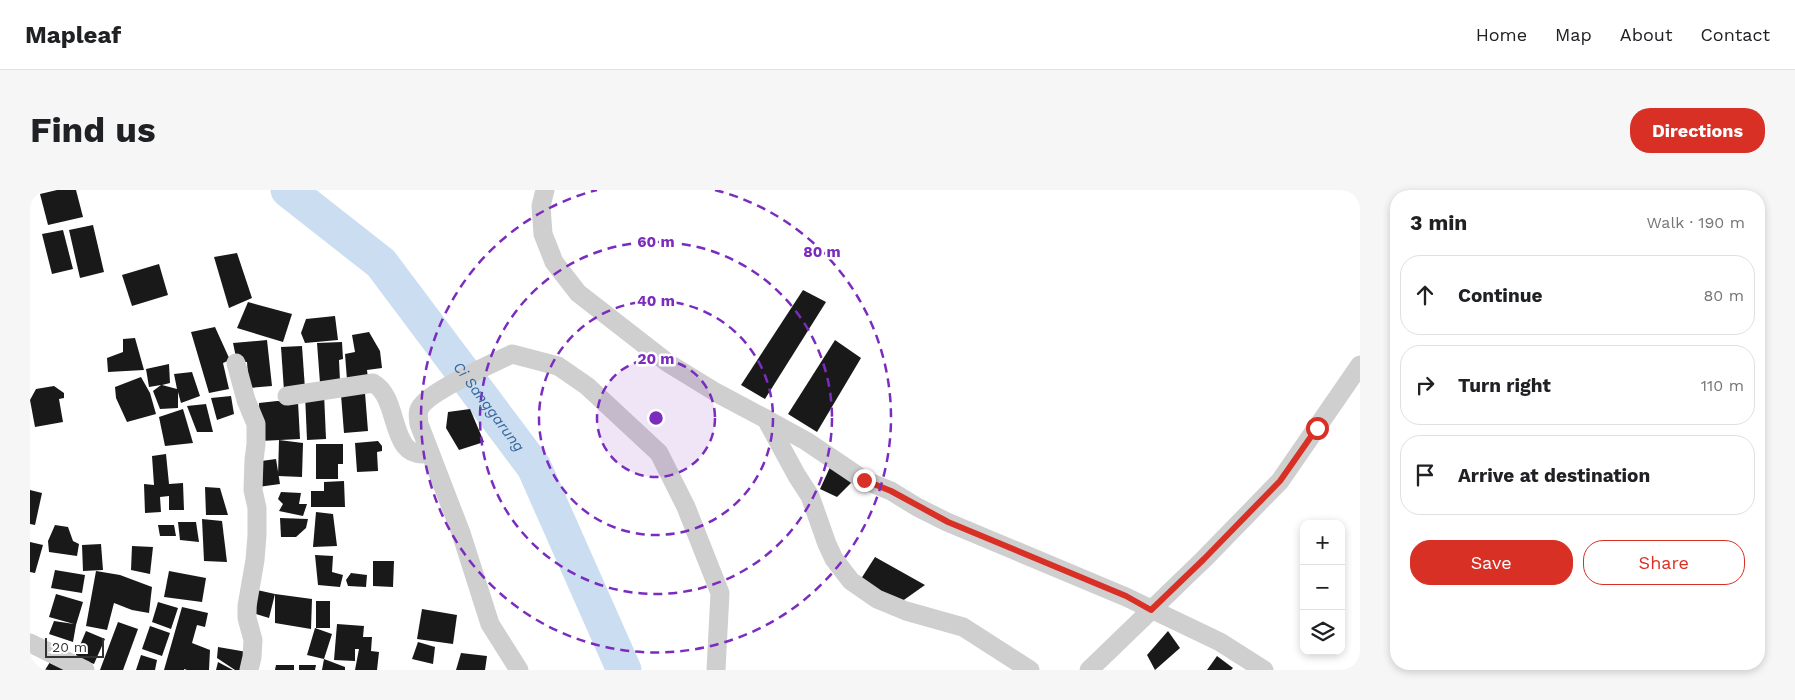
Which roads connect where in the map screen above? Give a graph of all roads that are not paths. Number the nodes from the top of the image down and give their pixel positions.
1 (545, 190) edge
2 (236, 363) dead end
3 (1360, 365) edge
4 (287, 396) dead end
5 (766, 419) junction
6 (430, 453) junction
7 (1151, 610) junction
8 (30, 643) edge
9 (84, 670) edge
10 (248, 670) edge
11 (519, 670) edge
12 (716, 670) edge
13 (1030, 670) edge
14 (1089, 670) edge
15 (1264, 670) edge

1 - 5 street
2 - 10 street
3 - 7 street
4 - 6 street
5 - 7 street
5 - 13 street
6 - 11 street
6 - 12 street
7 - 14 street
7 - 15 street
8 - 9 street

